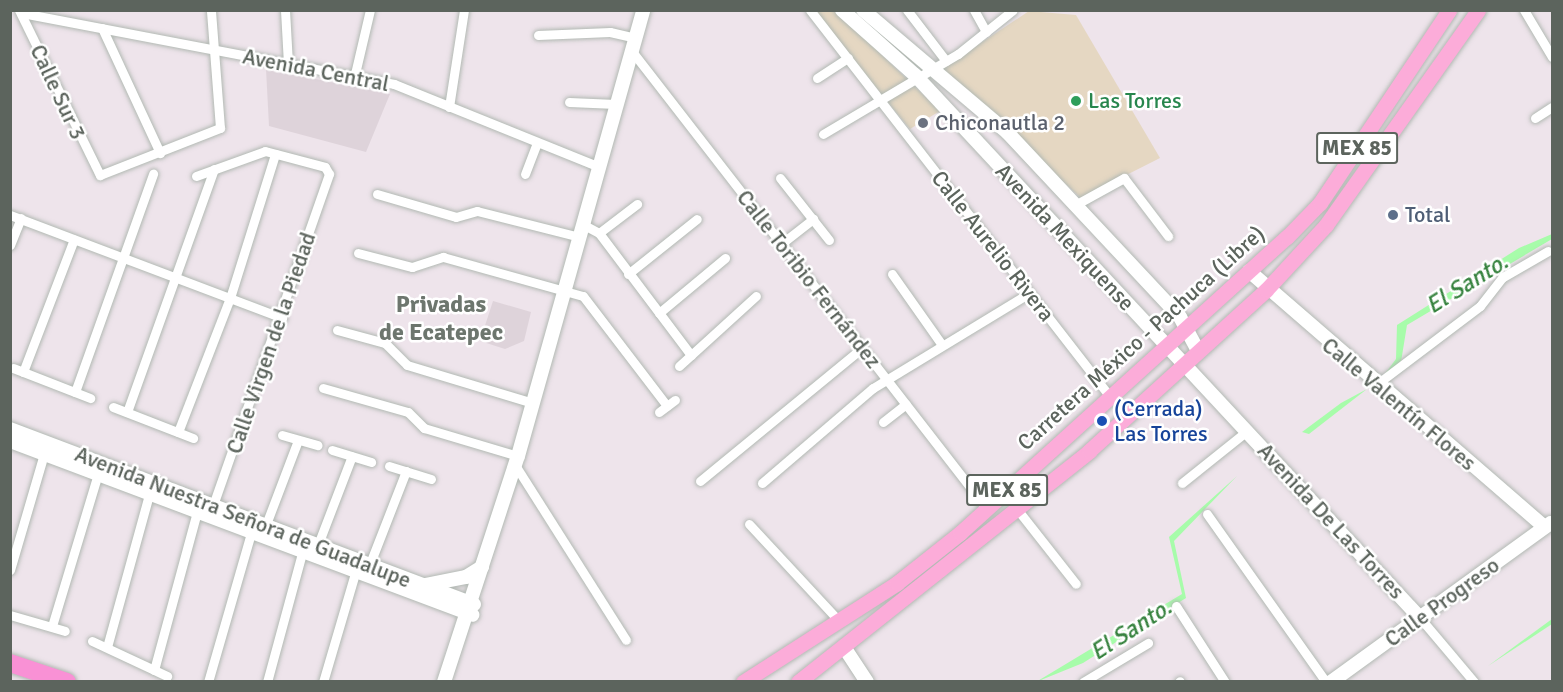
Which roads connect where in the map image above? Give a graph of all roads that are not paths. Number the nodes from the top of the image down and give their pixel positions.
1 (211, 10) edge
2 (285, 10) edge
3 (370, 10) edge
4 (464, 10) edge
5 (643, 10) edge
6 (810, 10) edge
7 (842, 10) edge
8 (863, 10) edge
9 (907, 10) edge
10 (974, 10) edge
11 (1013, 10) edge
12 (1449, 10) edge
13 (1478, 10) edge
14 (1524, 10) edge
15 (20, 12) edge
16 (102, 28) junction
17 (986, 32) junction
18 (538, 35) dead end
19 (633, 44) junction
20 (212, 49) junction
21 (1552, 57) edge
22 (848, 58) junction
23 (946, 61) junction
24 (288, 64) junction
25 (931, 68) junction
26 (915, 75) junction
27 (354, 78) junction
28 (817, 78) dead end
29 (879, 98) junction
30 (569, 102) dead end
31 (616, 104) junction
32 (449, 107) junction
33 (1552, 107) edge
34 (1535, 118) dead end
35 (823, 134) dead end
36 (537, 143) junction
37 (160, 153) junction
38 (275, 154) junction
39 (599, 167) junction
40 (214, 169) junction
41 (153, 174) dead end
42 (525, 174) dead end
43 (196, 176) dead end
44 (780, 178) dead end
45 (377, 194) dead end
46 (637, 204) dead end
47 (1075, 205) junction
48 (10, 215) edge
49 (21, 219) junction
50 (697, 219) dead end
51 (813, 219) junction
52 (582, 231) junction
53 (599, 233) junction
54 (1168, 237) dead end
55 (74, 239) junction
56 (829, 240) dead end
57 (781, 244) junction
58 (10, 245) edge
59 (1548, 251) dead end
60 (358, 253) dead end
61 (127, 258) junction
62 (725, 258) dead end
63 (1249, 271) junction
64 (628, 274) junction
65 (892, 274) dead end
66 (179, 279) junction
67 (1266, 290) junction
68 (565, 292) junction
69 (1029, 292) junction
70 (756, 296) dead end
71 (230, 298) junction
72 (659, 313) junction
73 (282, 318) junction
74 (1186, 328) junction
75 (338, 330) dead end
76 (942, 345) junction
77 (1167, 345) junction
78 (862, 348) junction
79 (1198, 351) junction
80 (691, 355) junction
81 (1184, 363) junction
82 (680, 366) dead end
83 (13, 368) dead end
84 (23, 372) junction
85 (886, 379) junction
86 (1377, 384) junction
87 (323, 388) dead end
88 (75, 392) junction
89 (1108, 395) junction
90 (90, 398) dead end
91 (533, 403) junction
92 (906, 404) junction
93 (113, 406) dead end
94 (667, 406) dead end
95 (127, 412) junction
96 (883, 422) dead end
97 (10, 429) edge
98 (1247, 431) junction
99 (178, 432) junction
100 (282, 435) dead end
101 (193, 438) dead end
102 (298, 440) junction
103 (10, 441) edge
104 (318, 445) dead end
105 (332, 450) dead end
106 (44, 454) junction
107 (352, 456) junction
108 (516, 460) junction
109 (370, 462) dead end
110 (389, 466) dead end
111 (406, 471) junction
112 (98, 474) junction
113 (431, 479) dead end
114 (700, 481) dead end
115 (762, 483) dead end
116 (1182, 483) dead end
117 (149, 494) junction
118 (987, 509) junction
119 (1017, 509) junction
120 (206, 512) junction
121 (1207, 514) dead end
122 (749, 524) dead end
123 (264, 527) junction
124 (1550, 528) edge
125 (251, 533) junction
126 (317, 547) junction
127 (302, 553) junction
128 (369, 566) junction
129 (482, 567) junction
130 (10, 570) edge
131 (355, 573) junction
132 (1076, 584) dead end
133 (424, 585) junction
134 (471, 605) junction
135 (1176, 606) dead end
136 (10, 615) edge
137 (1421, 619) junction
138 (839, 621) junction
139 (52, 626) junction
140 (65, 631) dead end
141 (626, 640) dead end
142 (92, 641) dead end
143 (1148, 643) dead end
144 (107, 647) junction
145 (844, 647) junction
146 (10, 663) edge
147 (154, 670) junction
148 (167, 676) dead end
149 (67, 681) edge
150 (208, 681) edge
151 (267, 681) edge
152 (323, 681) edge
153 (444, 681) edge
154 (453, 681) edge
155 (743, 681) edge
156 (798, 681) edge
157 (867, 681) edge
158 (1083, 681) edge
159 (1225, 681) edge
160 (1326, 681) edge
161 (1331, 681) edge
162 (1474, 681) edge

1 - 20 street
2 - 24 street
3 - 27 street
4 - 32 street
5 - 19 main road
6 - 22 street, Calle Aurelio Rivera
7 - 26 main road, Avenida Mexiquense
8 - 25 main road, Avenida Mexiquense
9 - 23 street
10 - 17 street
11 - 17 street
12 - 63 main road, Carretera México - Pachuca (Libre) / MEX 85
13 - 67 main road, Carretera México - Pachuca (Libre) / MEX 85
14 - 21 street
15 - 16 street, Avenida Central
15 - 37 street, Calle Sur 3
16 - 20 street, Avenida Central
16 - 37 street
17 - 23 street
18 - 19 street
19 - 31 main road
19 - 57 street, Calle Toribio Fernández
20 - 24 street, Avenida Central
20 - 37 street
22 - 28 street
22 - 29 street, Calle Aurelio Rivera
23 - 25 street
24 - 27 street, Avenida Central
25 - 26 street
25 - 47 main road, Avenida Mexiquense
26 - 29 street
26 - 77 main road, Avenida Mexiquense
27 - 32 street, Avenida Central
29 - 35 street
29 - 69 street, Calle Aurelio Rivera
30 - 31 street
31 - 39 main road
32 - 36 street, Avenida Central
33 - 34 street
36 - 39 street, Avenida Central
36 - 42 street
38 - 40 street
38 - 71 street
38 - 73 street, Calle Virgen de la Piedad
39 - 52 main road
40 - 43 street
40 - 66 street
41 - 61 street
44 - 51 street
45 - 52 street
46 - 53 street
47 - 54 street
47 - 74 main road, Avenida Mexiquense
48 - 49 street
49 - 55 street
49 - 58 street
50 - 64 street
51 - 56 street
51 - 57 street
52 - 53 street
52 - 68 main road
53 - 64 street
55 - 61 street
55 - 84 street
57 - 78 street, Calle Toribio Fernández
59 - 86 street
60 - 68 street
61 - 66 street
61 - 88 street
62 - 72 street
63 - 67 main road, Calle Valentín Flores
63 - 74 main road, Carretera México - Pachuca (Libre) / MEX 85
64 - 72 street
65 - 76 street
66 - 71 street
66 - 95 street
67 - 79 main road, Carretera México - Pachuca (Libre) / MEX 85
67 - 86 main road, Calle Valentín Flores
68 - 91 main road
68 - 94 street
69 - 76 street
69 - 89 street, Calle Aurelio Rivera
70 - 80 street
71 - 73 street
71 - 99 street
72 - 80 street
73 - 120 street, Calle Virgen de la Piedad
74 - 77 main road, Carretera México - Pachuca (Libre) / MEX 85
74 - 79 main road, Avenida Mexiquense
75 - 91 street
76 - 85 street
77 - 81 main road, Avenida Mexiquense
77 - 89 main road, Carretera México - Pachuca (Libre) / MEX 85
78 - 85 street, Calle Toribio Fernández
78 - 114 street
79 - 81 main road, Carretera México - Pachuca (Libre) / MEX 85
80 - 82 street
81 - 98 main road, Avenida De Las Torres
81 - 119 main road, Carretera México - Pachuca (Libre) / MEX 85
83 - 84 street
84 - 88 street
85 - 92 street, Calle Toribio Fernández
85 - 115 street
86 - 124 main road, Calle Valentín Flores
87 - 108 street
88 - 90 street
89 - 118 main road, Carretera México - Pachuca (Libre) / MEX 85
91 - 108 main road
92 - 96 street
92 - 118 street, Calle Toribio Fernández
93 - 95 street
95 - 99 street
97 - 120 main road, Avenida Nuestra Señora de Guadalupe
98 - 116 street
98 - 137 main road, Avenida De Las Torres
99 - 101 street
100 - 102 street
102 - 104 street
102 - 123 street
103 - 106 main road, Avenida Nuestra Señora de Guadalupe
105 - 107 street
106 - 112 main road, Avenida Nuestra Señora de Guadalupe
106 - 130 street
107 - 109 street
107 - 126 street
108 - 129 main road
108 - 141 street
110 - 111 street
111 - 113 street
111 - 128 street
112 - 117 main road, Avenida Nuestra Señora de Guadalupe
112 - 139 street
117 - 120 main road, Avenida Nuestra Señora de Guadalupe
117 - 144 street
118 - 138 main road, Carretera México - Pachuca (Libre) / MEX 85
119 - 132 street
119 - 145 main road, Carretera México - Pachuca (Libre) / MEX 85
120 - 123 main road, Avenida Nuestra Señora de Guadalupe
120 - 125 main road, Avenida Nuestra Señora de Guadalupe
120 - 147 street, Calle Virgen de la Piedad
121 - 160 street
122 - 138 street
123 - 126 main road, Avenida Nuestra Señora de Guadalupe
124 - 137 main road, Calle Progreso
125 - 127 main road, Avenida Nuestra Señora de Guadalupe
125 - 150 street
126 - 128 main road, Avenida Nuestra Señora de Guadalupe
127 - 131 main road, Avenida Nuestra Señora de Guadalupe
127 - 151 street
128 - 133 main road, Avenida Nuestra Señora de Guadalupe
129 - 133 main road
129 - 134 main road
131 - 134 main road, Avenida Nuestra Señora de Guadalupe
131 - 152 street
133 - 134 main road, Avenida Nuestra Señora de Guadalupe
134 - 153 main road
134 - 154 main road
135 - 159 street
136 - 139 street
137 - 161 main road, Calle Progreso
137 - 162 street, Avenida De Las Torres
138 - 155 main road, Carretera México - Pachuca (Libre) / MEX 85
139 - 140 street
142 - 144 street
143 - 158 street
144 - 147 street
145 - 156 main road, Carretera México - Pachuca (Libre) / MEX 85
145 - 157 main road
146 - 149 highway
147 - 148 street

